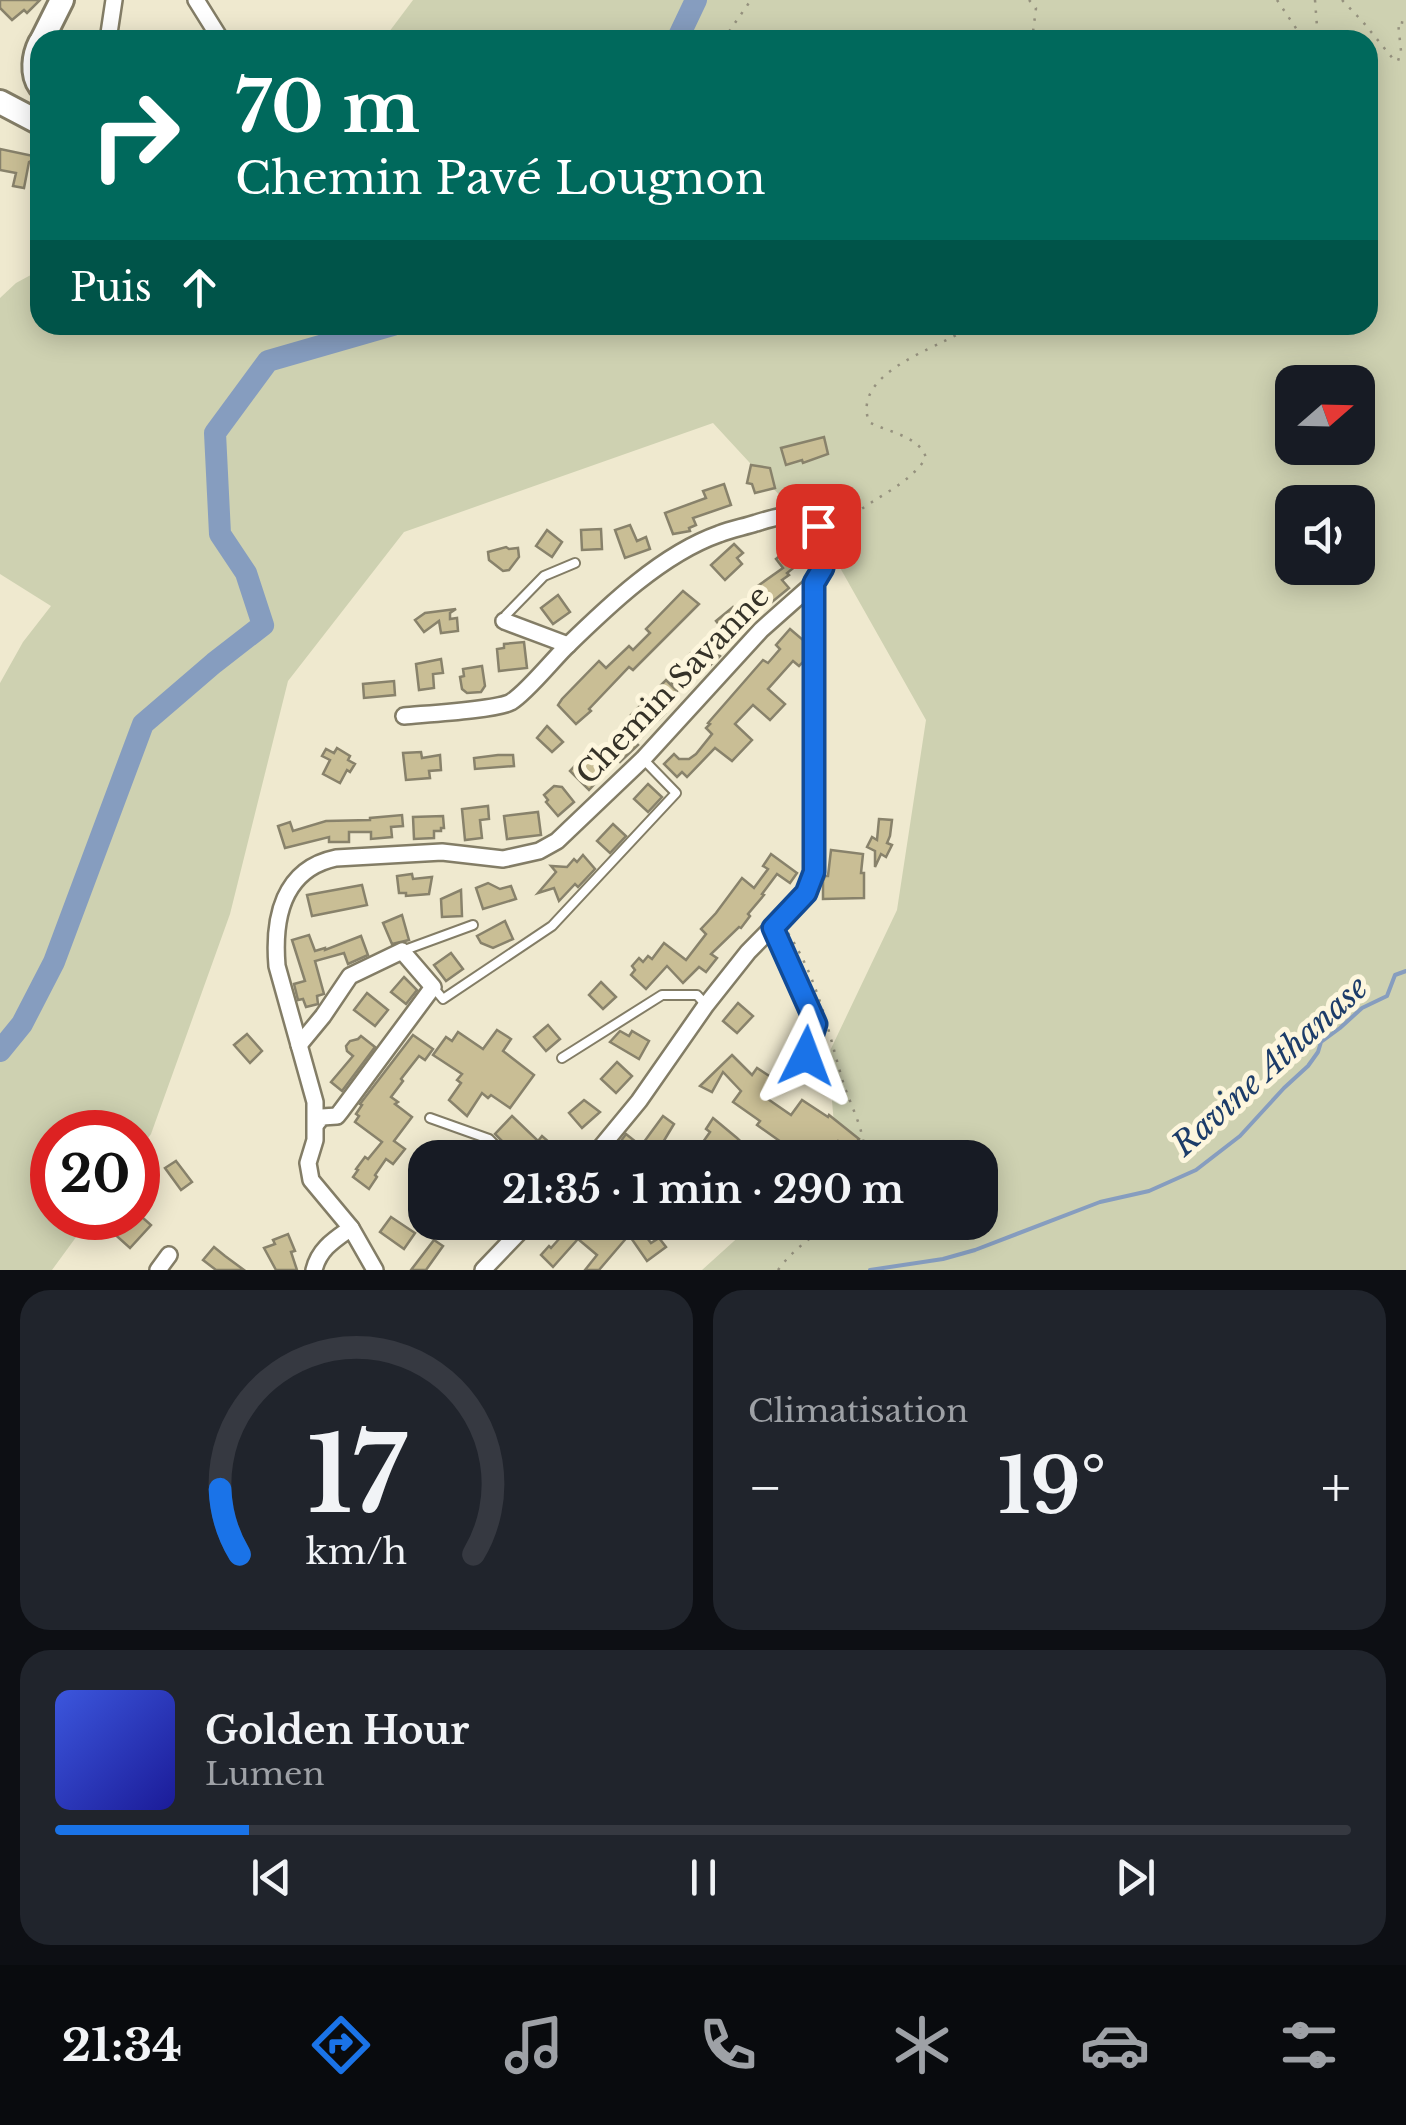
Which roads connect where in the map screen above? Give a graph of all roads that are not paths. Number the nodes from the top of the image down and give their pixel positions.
1 (62, 0) edge
2 (114, 0) edge
3 (196, 0) edge
4 (47, 30) edge
5 (110, 30) edge
6 (215, 30) edge
7 (0, 102) edge
8 (30, 117) edge
9 (575, 564) dead end
10 (814, 583) junction
11 (504, 621) joint
12 (568, 646) junction
13 (404, 716) dead end
14 (642, 760) junction
15 (778, 923) junction
16 (473, 925) dead end
17 (402, 951) junction
18 (433, 987) junction
19 (706, 1005) junction
20 (299, 1045) junction
21 (806, 1056) dead end
22 (562, 1058) dead end
23 (430, 1118) dead end
24 (317, 1123) junction
25 (490, 1140) edge
26 (609, 1140) edge
27 (351, 1228) junction
28 (511, 1240) edge
29 (169, 1255) dead end
30 (158, 1270) edge
31 (314, 1270) edge
32 (374, 1270) edge
33 (482, 1270) edge

1 - 4 main road
2 - 5 street
3 - 6 street
7 - 8 main road
9 - 11 lane
10 - 12 street, Chemin Savanne
10 - 14 street, Chemin Savanne
10 - 15 street
11 - 12 street
12 - 13 street
14 - 18 lane
14 - 20 street, Chemin Savanne
15 - 19 street
15 - 21 lane
16 - 17 lane
17 - 18 street
17 - 20 street
18 - 24 street
19 - 22 lane
19 - 26 street
20 - 24 street, Chemin Savanne
23 - 25 lane
24 - 27 street
27 - 31 street
27 - 32 street
28 - 33 street
29 - 30 street

